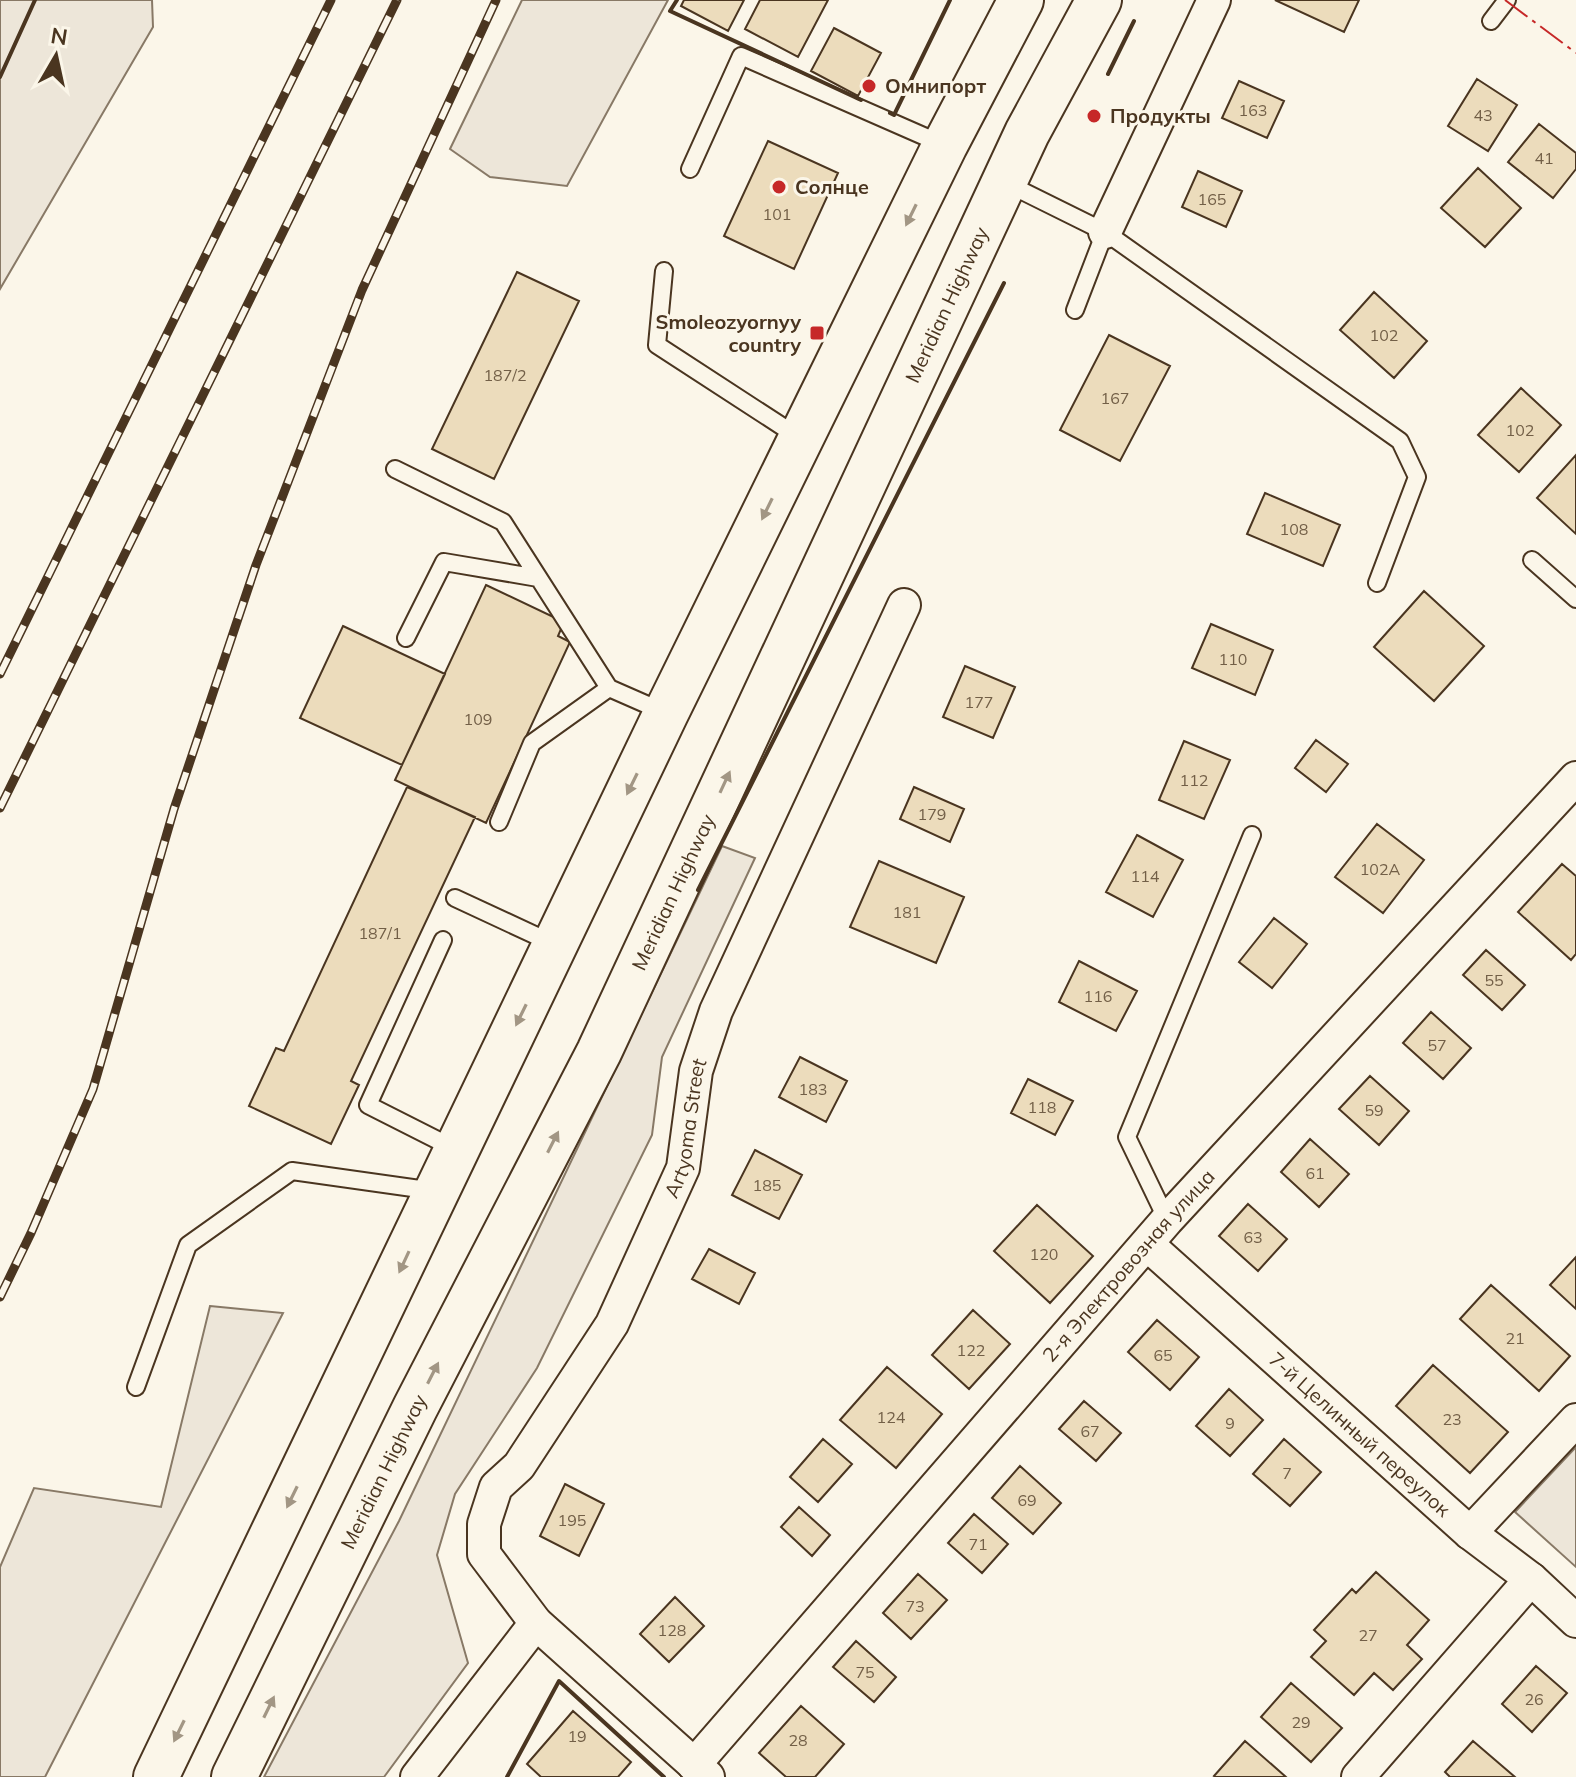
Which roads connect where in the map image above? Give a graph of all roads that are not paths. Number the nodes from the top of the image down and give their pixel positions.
1 (1021, 0) edge
2 (1099, 0) edge
3 (1214, 0) edge
4 (1507, 0) edge
5 (1491, 21) dead end
6 (945, 145) junction
7 (690, 169) dead end
8 (1004, 182) junction
9 (1105, 232) junction
10 (664, 271) dead end
11 (1075, 310) dead end
12 (802, 439) junction
13 (395, 469) dead end
14 (1532, 560) dead end
15 (538, 578) junction
16 (1377, 583) dead end
17 (1576, 599) edge
18 (904, 605) dead end
19 (406, 638) dead end
20 (609, 688) junction
21 (666, 713) junction
22 (1576, 778) edge
23 (499, 822) dead end
24 (1252, 835) dead end
25 (455, 898) dead end
26 (443, 940) dead end
27 (555, 944) junction
28 (457, 1150) junction
29 (437, 1191) junction
30 (1167, 1220) junction
31 (1148, 1245) junction
32 (136, 1387) dead end
33 (1576, 1420) edge
34 (1470, 1533) junction
35 (1531, 1579) junction
36 (1576, 1621) edge
37 (536, 1623) junction
38 (701, 1771) edge
39 (156, 1777) edge
40 (234, 1777) edge
41 (417, 1777) edge
42 (1358, 1777) edge

1 - 6 main road
2 - 8 main road, Meridian Highway
3 - 9 street
4 - 5 lane
6 - 7 lane
6 -> 12 main road
8 - 9 lane
40 -> 8 main road, Meridian Highway
9 - 11 lane
9 - 16 lane
10 - 12 lane
12 -> 21 main road
13 - 15 lane
14 - 17 lane
15 - 19 lane
15 - 20 lane
18 - 37 street, Artyoma Street
20 - 21 lane
20 - 23 lane
21 -> 27 main road
22 - 30 street, 2-я Электровозная улица
24 - 30 lane
25 - 27 lane
26 - 28 lane
27 -> 28 main road
28 - 29 main road
29 - 32 lane
29 -> 39 main road
30 - 31 street, 2-я Электровозная улица
31 - 34 street, 7-й Целинный переулок
31 - 38 street, 2-я Электровозная улица
33 - 34 street
34 - 35 street, 7-й Целинный переулок
35 - 36 street, 7-й Целинный переулок
35 - 42 street
37 - 38 street, Artyoma Street
37 - 41 street

